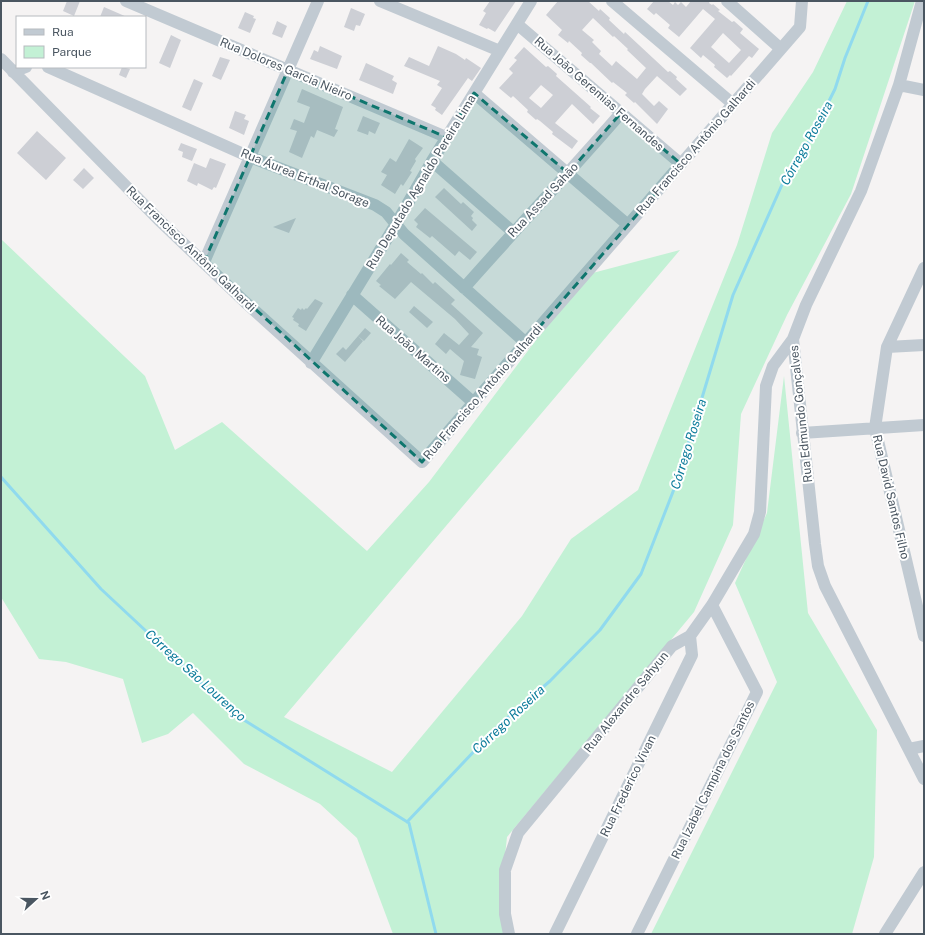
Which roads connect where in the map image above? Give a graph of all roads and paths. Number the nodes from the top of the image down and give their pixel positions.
1 (126, 1) edge
2 (318, 1) edge
3 (380, 1) edge
4 (531, 1) edge
5 (612, 1) edge
6 (727, 1) edge
7 (802, 1) edge
8 (922, 1) edge
9 (517, 24) junction
10 (781, 49) junction
11 (500, 51) junction
12 (1, 59) edge
13 (23, 68) edge
14 (50, 68) edge
15 (288, 70) junction
16 (13, 72) junction
17 (899, 85) junction
18 (924, 90) edge
19 (474, 93) junction
20 (733, 104) junction
21 (621, 113) junction
22 (446, 137) junction
23 (250, 157) junction
24 (432, 161) junction
25 (681, 164) junction
26 (568, 173) junction
27 (396, 224) junction
28 (628, 225) junction
29 (513, 232) junction
30 (204, 262) junction
31 (924, 268) edge
32 (464, 288) junction
33 (352, 296) junction
34 (793, 339) junction
35 (526, 343) junction
36 (924, 345) edge
37 (888, 347) junction
38 (311, 363) junction
39 (474, 403) junction
40 (924, 425) edge
41 (875, 428) junction
42 (802, 433) junction
43 (712, 604) junction
44 (690, 636) junction
45 (924, 636) edge
46 (924, 746) edge
47 (909, 749) junction
48 (924, 779) edge
49 (924, 872) edge
50 (560, 931) edge
51 (509, 934) edge
52 (637, 934) edge
53 (885, 934) edge

1 - 15 street, Rua Dolores Garcia Nieiro
2 - 15 street
3 - 11 street
4 - 9 street, Rua Deputado Agnaldo Pereira Lima
5 - 20 street
6 - 10 street
7 - 10 street, Rua Francisco Antônio Galhardi
8 - 17 street, Rua Edmundo Gonçalves
9 - 11 street, Rua Deputado Agnaldo Pereira Lima
9 - 21 street, Rua João Geremias Fernandes
10 - 20 street, Rua Francisco Antônio Galhardi
11 - 19 street, Rua Deputado Agnaldo Pereira Lima
12 - 16 street, Rua Francisco Antônio Galhardi
13 - 16 street
14 - 23 street, Rua Áurea Erthal Sorage
15 - 22 street, Rua Dolores Garcia Nieiro
15 - 23 street
16 - 30 street, Rua Francisco Antônio Galhardi
17 - 18 street
17 - 34 street, Rua Edmundo Gonçalves
19 - 22 street, Rua Deputado Agnaldo Pereira Lima
19 - 26 street
20 - 25 street, Rua Francisco Antônio Galhardi
21 - 25 street, Rua João Geremias Fernandes
21 - 26 street, Rua Assad Sahão
22 - 24 street, Rua Deputado Agnaldo Pereira Lima
23 - 27 street, Rua Áurea Erthal Sorage
23 - 30 street
24 - 27 street, Rua Deputado Agnaldo Pereira Lima
24 - 29 street
25 - 28 street, Rua Francisco Antônio Galhardi
26 - 28 street
26 - 29 street, Rua Assad Sahão
27 - 32 street, Rua Áurea Erthal Sorage
27 - 33 street, Rua Deputado Agnaldo Pereira Lima
28 - 35 street, Rua Francisco Antônio Galhardi
29 - 32 street, Rua Assad Sahão
30 - 38 street, Rua Francisco Antônio Galhardi
31 - 37 street, Rua David Santos Filho
32 - 35 street, Rua Áurea Erthal Sorage
33 - 38 street, Rua Deputado Agnaldo Pereira Lima
33 - 39 street, Rua João Martins
34 - 42 street, Rua Edmundo Gonçalves
34 - 43 street, Rua Alexandre Sahyun
35 - 39 street, Rua Francisco Antônio Galhardi
36 - 37 street
37 - 41 street, Rua David Santos Filho
38 - 39 street, Rua Francisco Antônio Galhardi
40 - 41 street
41 - 42 street
41 - 45 street, Rua David Santos Filho
42 - 47 street, Rua Edmundo Gonçalves
43 - 44 street, Rua Alexandre Sahyun
43 - 52 street, Rua Izabel Campina dos Santos
44 - 50 street, Rua Frederico Vivan
44 - 51 street, Rua Alexandre Sahyun
46 - 47 street
47 - 48 street, Rua Edmundo Gonçalves
49 - 53 street

